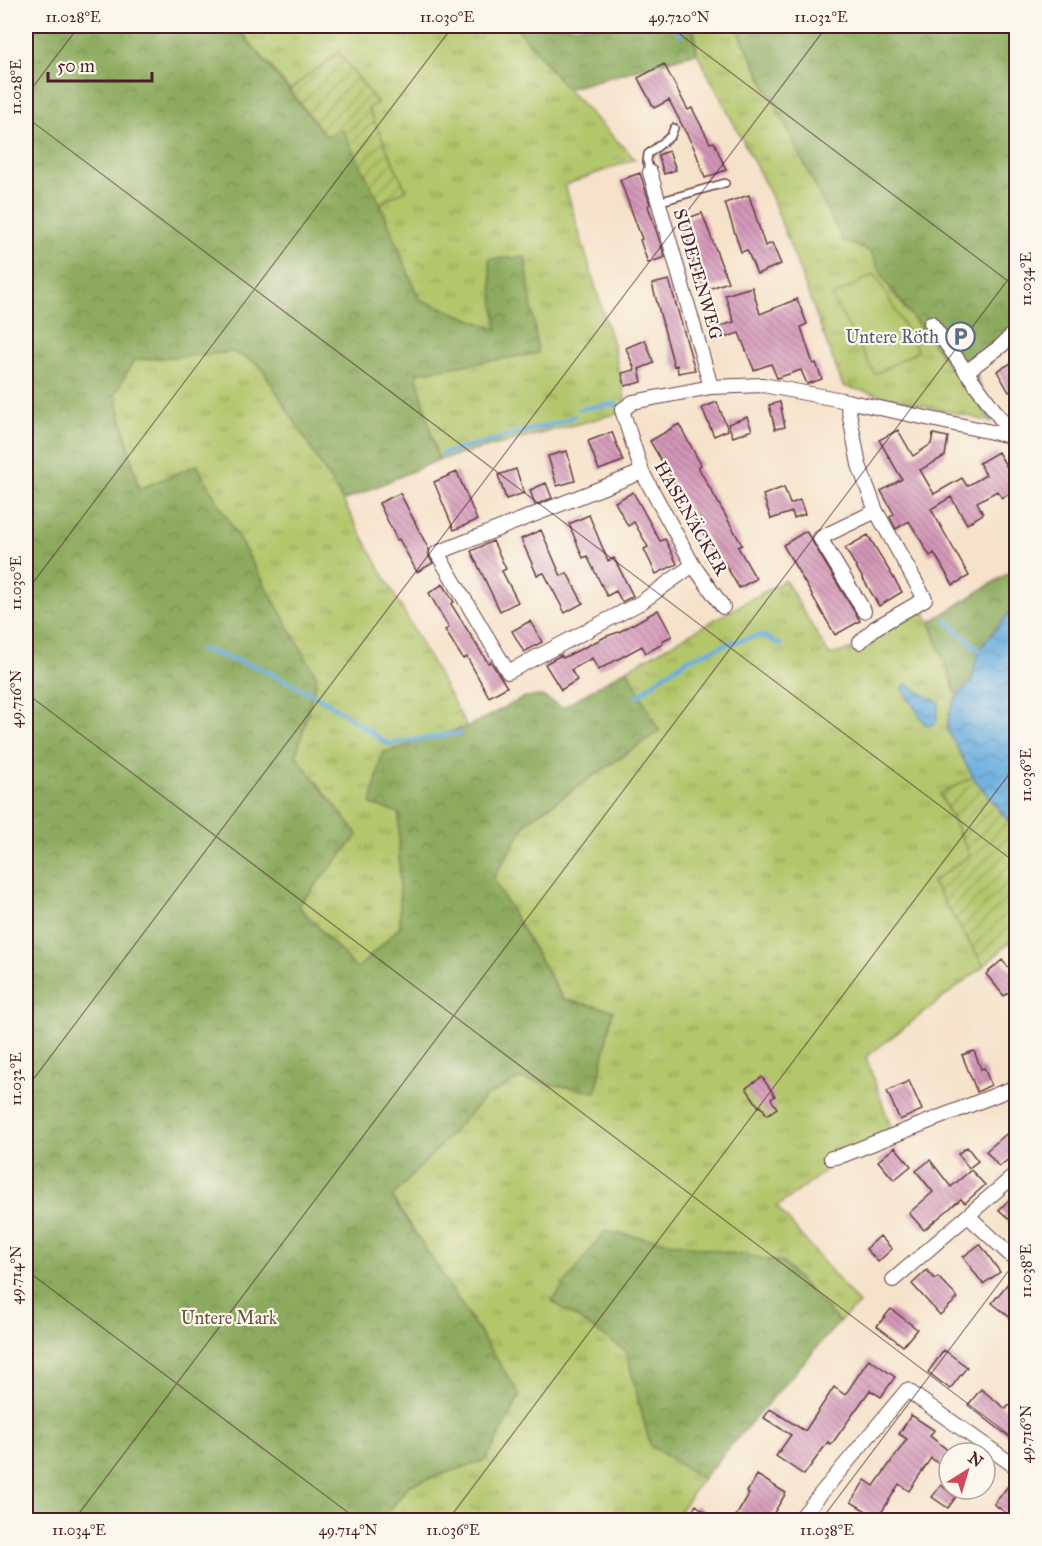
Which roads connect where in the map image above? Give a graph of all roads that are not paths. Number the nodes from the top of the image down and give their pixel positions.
1 (674, 128) dead end
2 (650, 172) joint
3 (725, 183) dead end
4 (658, 202) junction
5 (931, 323) dead end
6 (1017, 331) edge
7 (966, 372) junction
8 (711, 387) junction
9 (848, 400) junction
10 (1016, 438) edge
11 (642, 472) junction
12 (876, 511) junction
13 (693, 565) junction
14 (723, 607) dead end
15 (864, 611) dead end
16 (860, 642) dead end
17 (1017, 1088) edge
18 (831, 1158) dead end
19 (1017, 1174) edge
20 (968, 1216) junction
21 (1017, 1260) edge
22 (893, 1280) dead end
23 (1017, 1467) edge
24 (799, 1521) edge

1 - 2 lane
2 - 4 street, SUDETENWEG
3 - 4 lane
4 - 8 street, SUDETENWEG
5 - 7 street
6 - 7 street
7 - 10 street
8 - 9 street
8 - 11 street, HASENÄCKER
9 - 10 street
9 - 12 street
11 - 13 street, HASENÄCKER
11 - 13 street
12 - 15 street
12 - 16 street
13 - 14 street, HASENÄCKER
17 - 18 street
19 - 20 street
20 - 21 street
20 - 22 street
23 - 24 street

